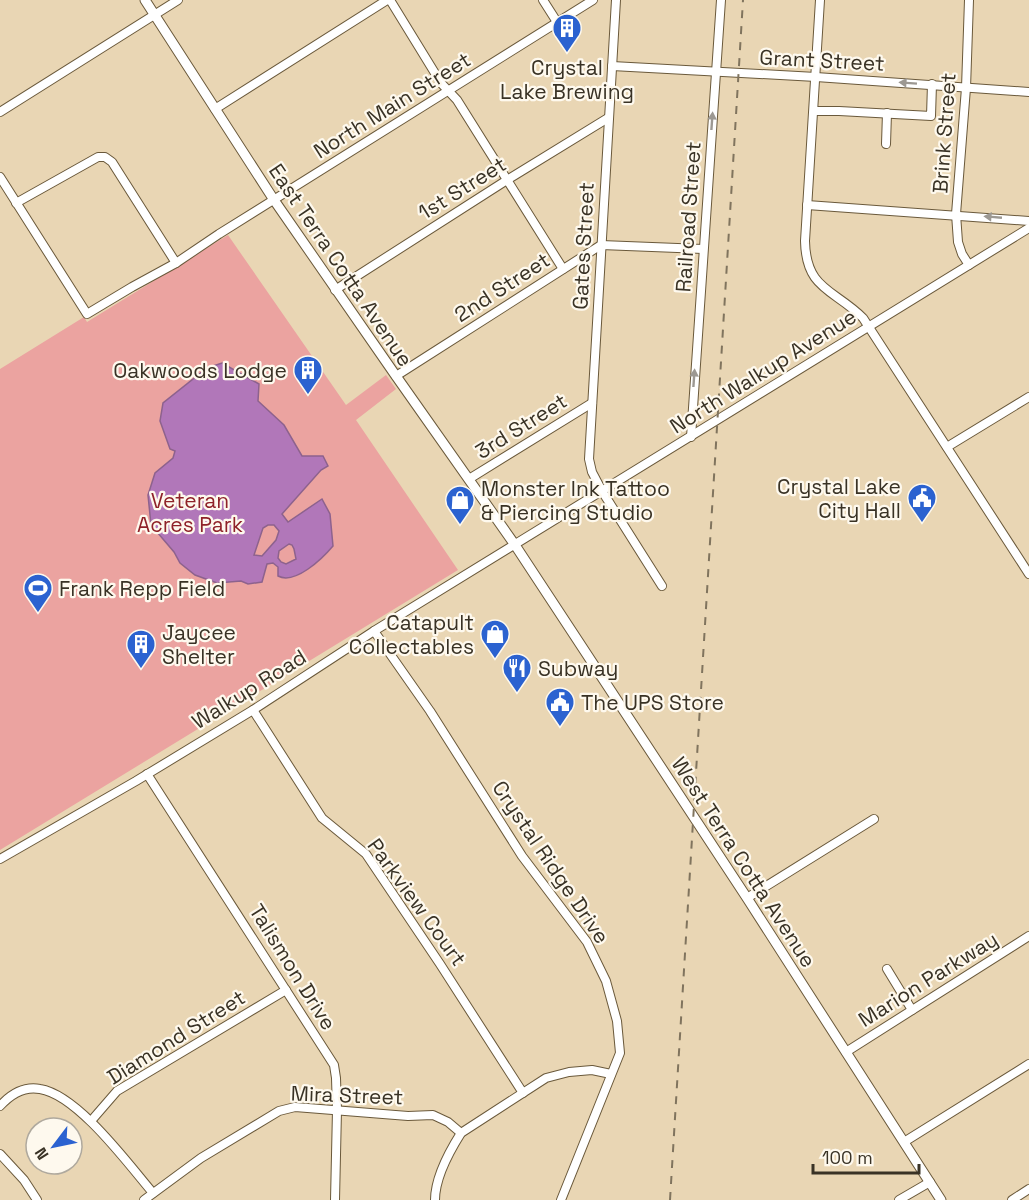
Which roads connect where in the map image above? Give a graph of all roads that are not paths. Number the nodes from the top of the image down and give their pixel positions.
1 (145, 0) edge
2 (178, 0) edge
3 (388, 0) edge
4 (543, 0) edge
5 (593, 0) edge
6 (616, 0) edge
7 (721, 0) edge
8 (820, 0) edge
9 (969, 0) edge
10 (154, 15) junction
11 (557, 22) junction
12 (612, 66) junction
13 (716, 71) junction
14 (816, 77) junction
15 (932, 84) junction
16 (966, 88) junction
17 (449, 90) junction
18 (1029, 92) edge
19 (215, 109) junction
20 (814, 111) junction
21 (0, 112) edge
22 (887, 113) junction
23 (608, 118) junction
24 (886, 144) dead end
25 (0, 177) edge
26 (507, 180) junction
27 (274, 200) junction
28 (16, 203) junction
29 (807, 205) junction
30 (956, 214) junction
31 (1029, 220) edge
32 (1029, 228) edge
33 (601, 244) junction
34 (703, 249) junction
35 (176, 263) junction
36 (969, 265) junction
37 (563, 269) junction
38 (335, 290) junction
39 (869, 327) junction
40 (396, 376) junction
41 (1029, 397) edge
42 (592, 403) junction
43 (690, 437) junction
44 (947, 447) junction
45 (469, 480) junction
46 (602, 491) junction
47 (515, 545) junction
48 (1028, 569) edge
49 (662, 586) dead end
50 (374, 631) junction
51 (253, 710) junction
52 (147, 774) junction
53 (874, 819) dead end
54 (0, 859) edge
55 (747, 898) junction
56 (1029, 936) edge
57 (887, 969) dead end
58 (286, 990) junction
59 (912, 1010) junction
60 (846, 1052) junction
61 (1029, 1064) edge
62 (611, 1074) junction
63 (523, 1093) junction
64 (2, 1104) edge
65 (337, 1110) junction
66 (91, 1121) junction
67 (461, 1133) junction
68 (904, 1142) junction
69 (0, 1154) edge
70 (930, 1182) junction
71 (1029, 1189) edge
72 (153, 1193) junction
73 (37, 1200) edge
74 (144, 1200) edge
75 (335, 1200) edge
76 (435, 1200) edge
77 (561, 1200) edge
78 (899, 1200) edge
79 (941, 1200) edge
80 (1012, 1200) edge

1 - 10 main road, East Terra Cotta Avenue
2 - 10 street
3 - 17 street
3 - 19 street
4 - 11 street
5 - 11 street, North Main Street
6 - 12 street, Gates Street
7 - 13 street, Railroad Street
8 - 14 street
9 - 16 street, Brink Street
10 - 19 main road, East Terra Cotta Avenue
10 - 21 street
11 - 17 street, North Main Street
12 - 13 street, Grant Street
12 - 23 street, Gates Street
13 - 14 street, Grant Street
34 -> 13 street, Railroad Street
15 -> 14 street, Grant Street
14 - 20 street
15 - 16 street, Grant Street
15 - 22 street
16 - 18 street, Grant Street
16 - 30 street, Brink Street
17 - 26 street
17 - 27 street, North Main Street
19 - 27 main road, East Terra Cotta Avenue
20 - 22 street
20 - 29 street
22 - 24 street
23 - 26 street, 1st Street
23 - 33 street, Gates Street
25 - 28 street
26 - 37 street
26 - 38 street, 1st Street
27 - 35 street, North Main Street
27 - 38 main road, East Terra Cotta Avenue
28 - 35 street
28 - 35 street, North Main Street
29 - 30 street
29 - 39 street
31 -> 30 street
30 - 36 street, Brink Street
32 - 36 street, North Walkup Avenue
33 - 34 street
33 - 37 street, 2nd Street
33 - 42 street, Gates Street
43 -> 34 street, Railroad Street
36 - 39 street, North Walkup Avenue
37 - 40 street, 2nd Street
38 - 40 main road, East Terra Cotta Avenue
39 - 43 street, North Walkup Avenue
39 - 44 street
40 - 45 main road, East Terra Cotta Avenue
41 - 44 street
42 - 45 street, 3rd Street
42 - 46 street, Gates Street
43 - 46 street, North Walkup Avenue
44 - 48 street
45 - 47 main road, East Terra Cotta Avenue
46 - 47 street, North Walkup Avenue
46 - 49 street, Gates Street
47 - 50 street, Walkup Road
47 - 55 main road, West Terra Cotta Avenue
50 - 51 street, Walkup Road
50 - 62 street, Crystal Ridge Drive
51 - 52 street, Walkup Road
51 - 63 street, Parkview Court
52 - 54 street, Walkup Road
52 - 58 street, Talismon Drive
53 - 55 street
55 - 60 main road, West Terra Cotta Avenue
56 - 59 street, Marion Parkway
57 - 59 street
58 - 65 street, Talismon Drive
58 - 66 street, Diamond Street
59 - 60 street, Marion Parkway
60 - 68 main road, West Terra Cotta Avenue
61 - 68 street
62 - 63 street
62 - 77 street, Crystal Ridge Drive
63 - 67 street
64 - 66 street
65 - 67 street, Mira Street
65 - 72 street, Mira Street
65 - 75 street, Talismon Drive
66 - 72 street
67 - 76 street
68 - 70 main road, West Terra Cotta Avenue
69 - 73 street
70 - 78 street
70 - 79 main road, West Terra Cotta Avenue
71 - 80 street
72 - 74 street, Mira Street

